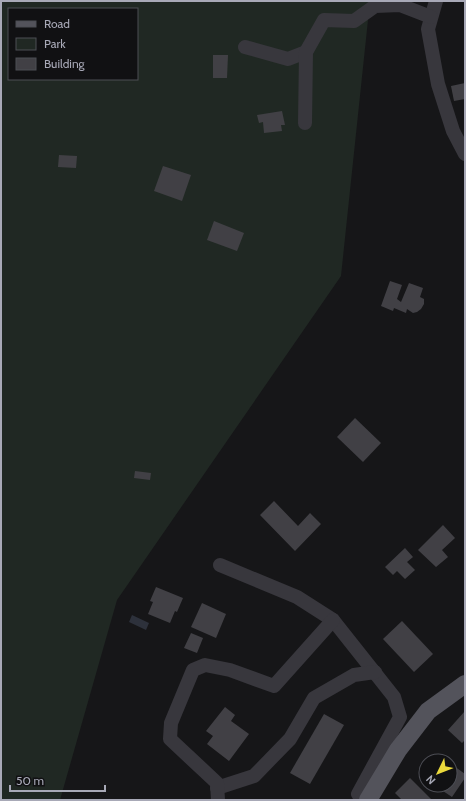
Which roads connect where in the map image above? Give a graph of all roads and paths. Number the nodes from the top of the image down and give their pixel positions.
1 (436, 1) edge
2 (431, 18) junction
3 (245, 47) dead end
4 (306, 52) junction
5 (305, 123) dead end
6 (465, 154) edge
7 (220, 565) dead end
8 (333, 620) junction
9 (375, 672) junction
10 (465, 684) edge
11 (218, 794) edge
12 (363, 800) edge
13 (368, 800) edge

1 - 2 street
2 - 4 street
2 - 6 street
3 - 4 street
4 - 5 street
7 - 8 street
8 - 9 street
8 - 11 street
9 - 11 street
9 - 12 street
10 - 13 main road

